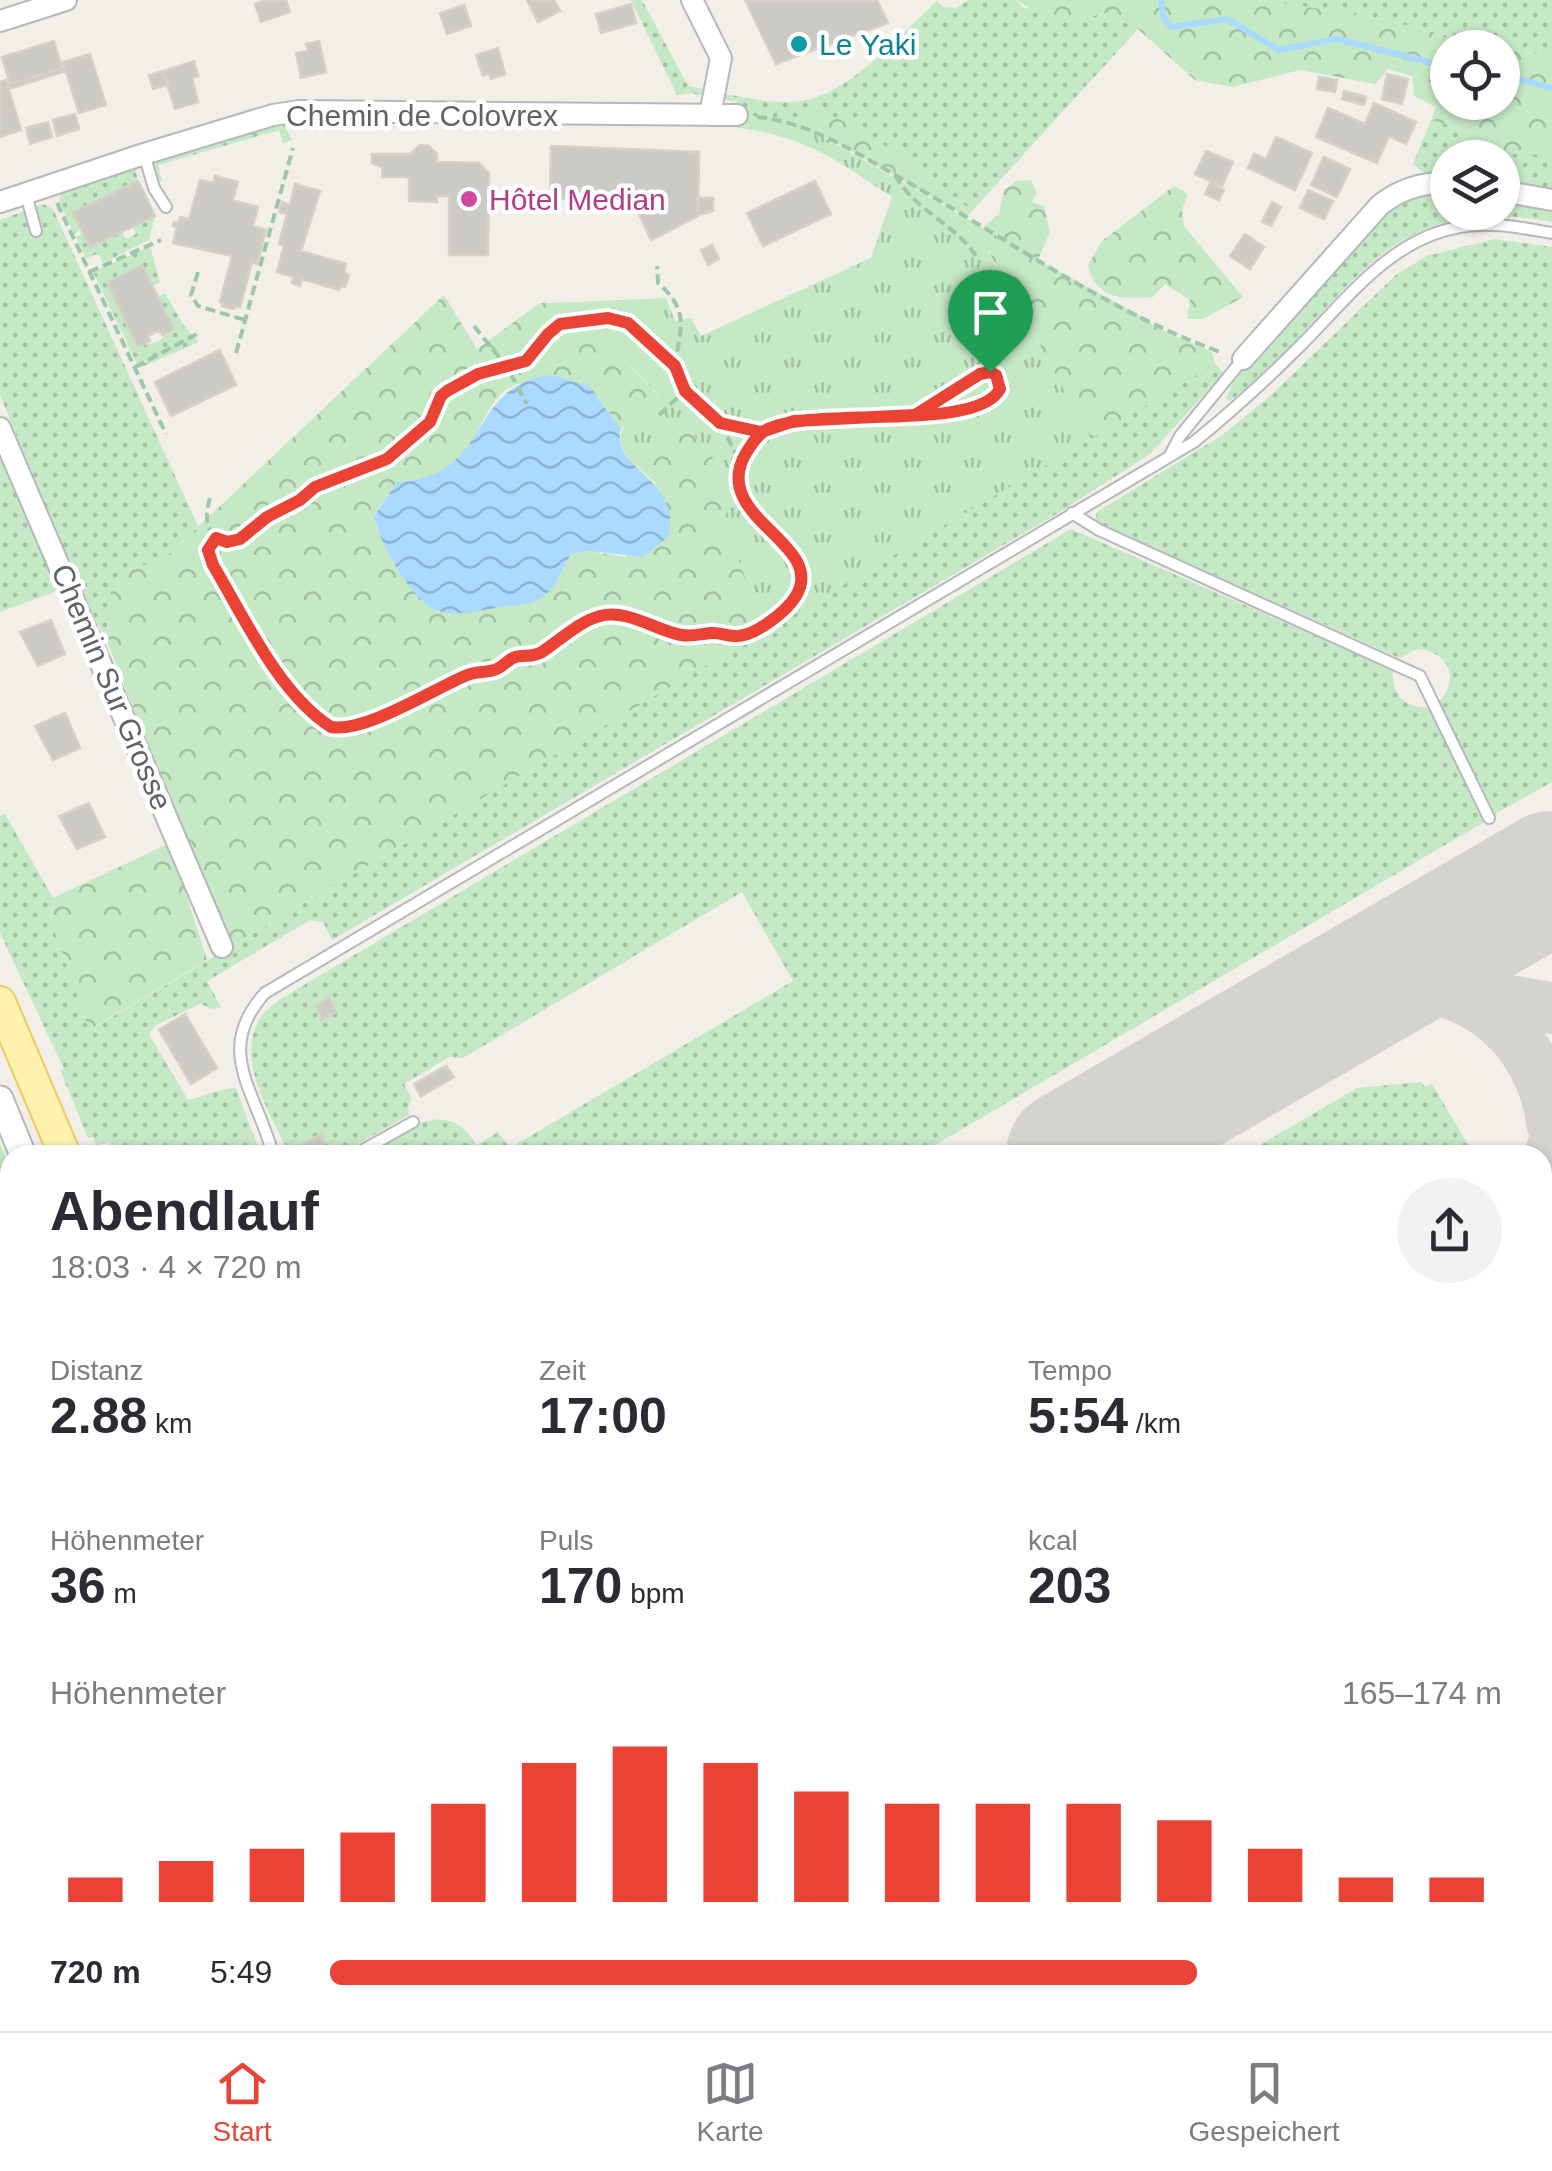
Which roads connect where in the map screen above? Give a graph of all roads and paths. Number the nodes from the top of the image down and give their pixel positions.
1 (66, 0) edge
2 (692, 0) edge
3 (0, 21) edge
4 (710, 115) junction
5 (737, 115) joint
6 (293, 148) dead end
7 (144, 154) junction
8 (896, 176) junction
9 (1430, 185) edge
10 (49, 186) junction
11 (26, 193) junction
12 (1520, 194) edge
13 (1552, 200) edge
14 (0, 202) edge
15 (166, 207) dead end
16 (36, 231) dead end
17 (1552, 233) edge
18 (161, 240) dead end
19 (976, 256) dead end
20 (657, 266) dead end
21 (89, 272) junction
22 (198, 272) dead end
23 (246, 320) junction
24 (474, 326) dead end
25 (199, 332) dead end
26 (1214, 349) dead end
27 (236, 353) dead end
28 (1242, 359) joint
29 (675, 366) junction
30 (135, 367) junction
31 (507, 367) junction
32 (685, 391) junction
33 (527, 404) dead end
34 (658, 415) dead end
35 (915, 415) junction
36 (720, 423) junction
37 (0, 428) edge
38 (761, 432) junction
39 (166, 434) dead end
40 (1170, 456) junction
41 (740, 463) junction
42 (210, 498) dead end
43 (1072, 513) junction
44 (216, 538) junction
45 (1489, 818) dead end
46 (222, 947) dead end
47 (0, 1002) edge
48 (0, 1099) edge
49 (413, 1122) dead end
50 (18, 1145) edge
51 (61, 1145) edge
52 (269, 1145) edge
53 (372, 1145) edge

1 - 3 street
2 - 4 street
4 - 5 street, Chemin de Colovrex
4 - 7 street, Chemin de Colovrex
5 - 8 path
6 - 23 path
7 - 10 street, Chemin de Colovrex
7 - 15 lane
8 - 19 path
8 - 26 path
9 - 28 street
10 - 11 street, Chemin de Colovrex
10 - 21 path
11 - 14 street, Chemin de Colovrex
11 - 16 lane
12 - 13 street
17 - 40 lane
18 - 21 path
20 - 29 path
21 - 30 path
22 - 23 path
23 - 27 path
24 - 31 path
25 - 30 path
28 - 40 lane
29 - 31 path
29 - 32 path
30 - 39 path
31 - 33 path
31 - 44 path
32 - 34 path
32 - 36 path
35 - 35 path
35 - 38 path
36 - 38 path
36 - 41 path
37 - 46 street, Chemin Sur Grosse
38 - 41 path
40 - 43 lane
41 - 44 path
42 - 44 path
43 - 45 lane
43 - 52 lane
47 - 51 main road
48 - 50 street
49 - 53 lane

